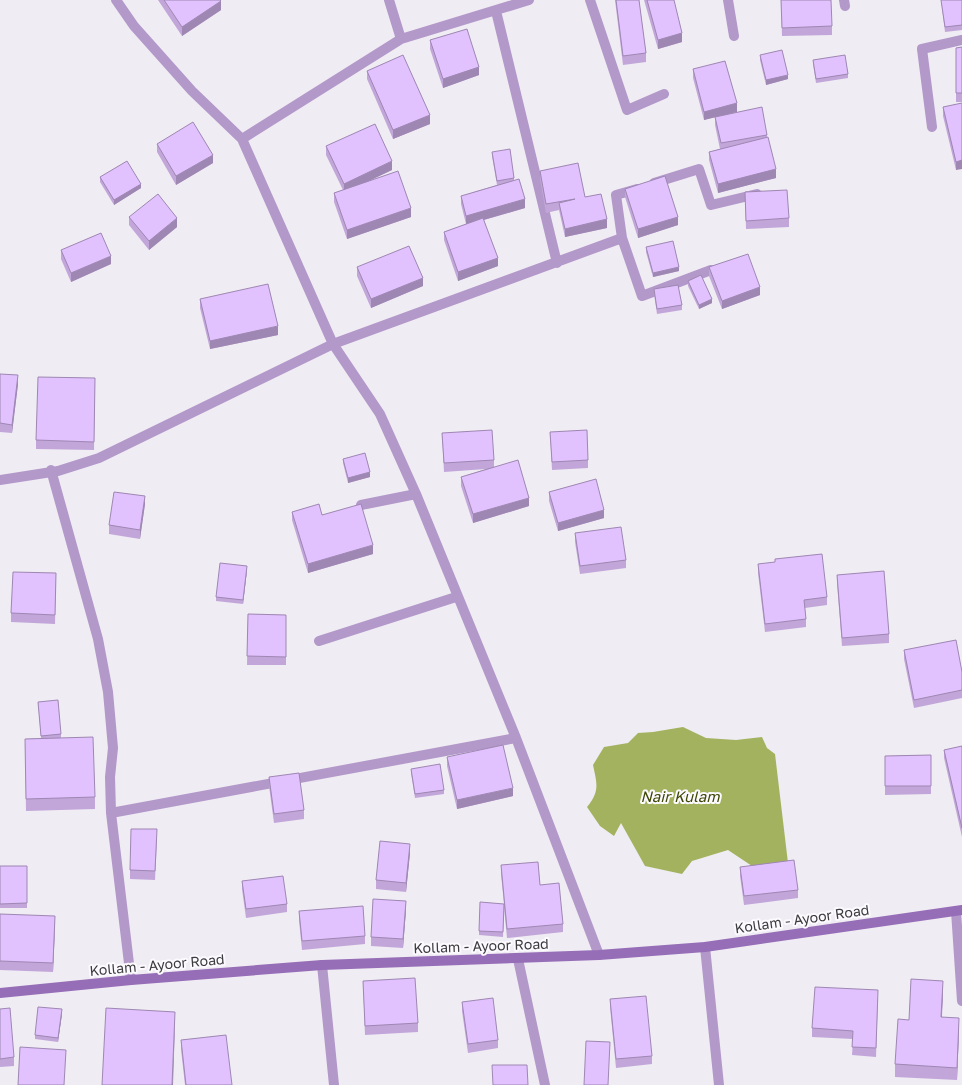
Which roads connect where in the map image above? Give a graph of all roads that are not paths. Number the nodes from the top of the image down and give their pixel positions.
1 (116, 0) edge
2 (389, 0) edge
3 (529, 0) edge
4 (590, 0) edge
5 (728, 0) edge
6 (496, 11) junction
7 (734, 36) dead end
8 (401, 39) junction
9 (962, 40) edge
10 (664, 94) dead end
11 (932, 127) dead end
12 (242, 139) junction
13 (769, 191) edge
14 (622, 238) junction
15 (557, 263) junction
16 (711, 270) edge
17 (333, 344) junction
18 (51, 470) junction
19 (0, 480) edge
20 (416, 494) junction
21 (361, 504) edge
22 (456, 597) junction
23 (319, 641) dead end
24 (516, 738) junction
25 (111, 814) junction
26 (959, 911) edge
27 (705, 947) junction
28 (599, 955) junction
29 (518, 959) junction
30 (322, 965) junction
31 (131, 980) junction
32 (0, 993) edge
33 (962, 1001) edge
34 (334, 1085) edge
35 (545, 1085) edge
36 (719, 1085) edge

1 - 12 street
2 - 8 street
3 - 6 street
4 - 10 street
5 - 7 street
6 - 8 street
6 - 15 street
8 - 12 street
9 - 11 street
12 - 17 street
13 - 14 street
14 - 15 street
14 - 16 street
15 - 17 street
17 - 18 street
17 - 20 street
18 - 19 street
18 - 25 street
20 - 21 street
20 - 22 street
22 - 23 street
22 - 24 street
24 - 25 street
24 - 28 street
25 - 31 street
26 - 27 main road, Kollam - Ayoor Road
26 - 33 street
27 - 28 main road, Kollam - Ayoor Road
27 - 36 street
28 - 29 main road, Kollam - Ayoor Road
29 - 30 main road, Kollam - Ayoor Road
29 - 35 street
30 - 31 main road, Kollam - Ayoor Road
30 - 34 street
31 - 32 main road, Kollam - Ayoor Road

